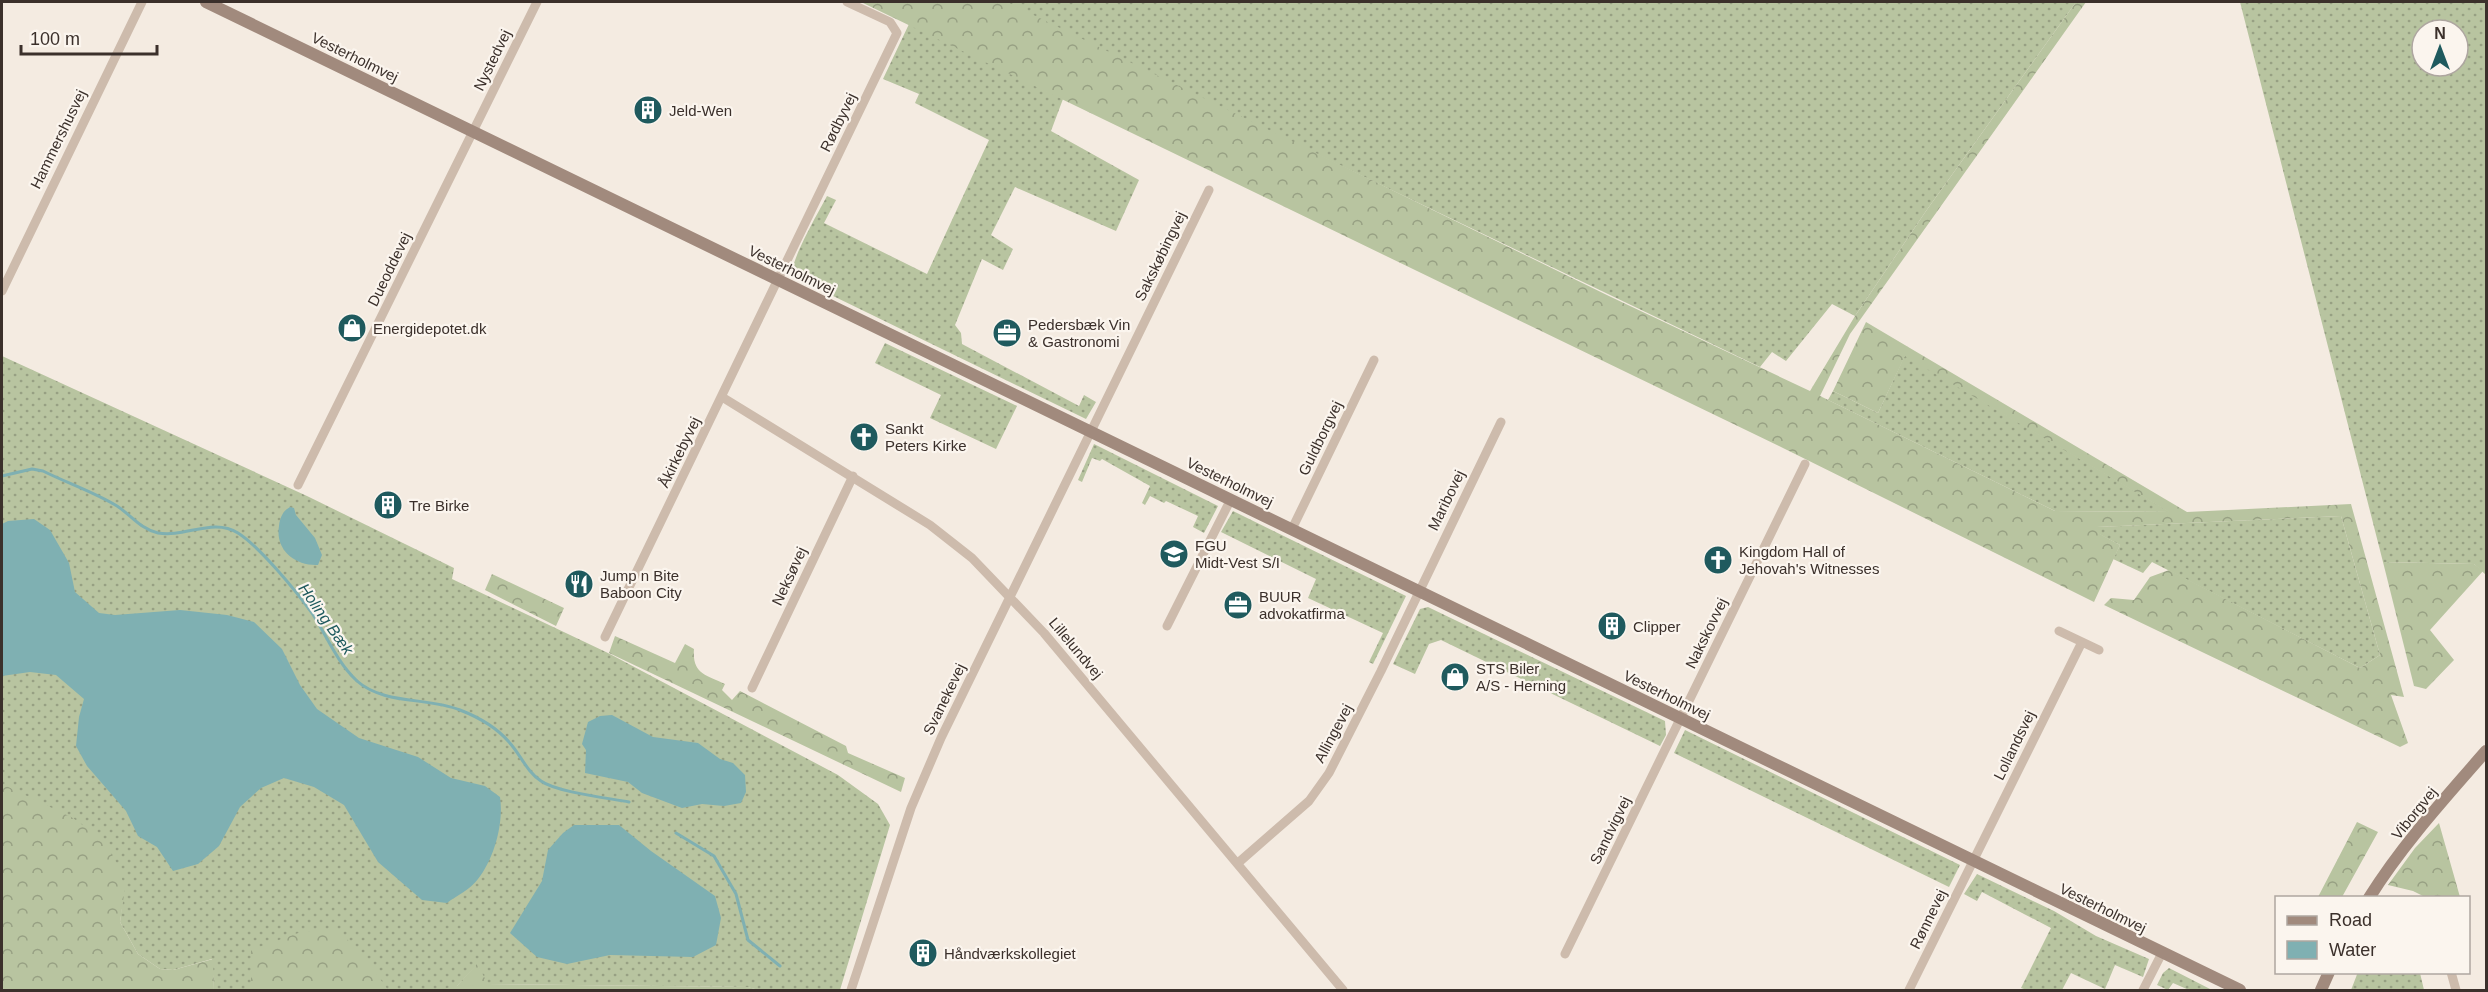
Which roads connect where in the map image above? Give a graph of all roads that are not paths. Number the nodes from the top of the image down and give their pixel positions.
1 (142, 2) edge
2 (206, 2) edge
3 (537, 2) edge
4 (847, 2) edge
5 (474, 131) junction
6 (1209, 190) dead end
7 (779, 280) junction
8 (2, 291) edge
9 (1374, 360) dead end
10 (722, 397) junction
11 (1500, 422) dead end
12 (1092, 431) junction
13 (1805, 464) dead end
14 (853, 476) junction
15 (298, 485) dead end
16 (1231, 499) junction
17 (1292, 530) junction
18 (1420, 591) junction
19 (1011, 596) junction
20 (1167, 626) dead end
21 (2059, 631) dead end
22 (605, 637) dead end
23 (2082, 642) junction
24 (2099, 650) dead end
25 (753, 688) dead end
26 (1681, 718) junction
27 (2487, 751) edge
28 (1973, 861) junction
29 (1238, 863) junction
30 (2370, 896) edge
31 (2162, 953) junction
32 (1565, 954) dead end
33 (2328, 974) edge
34 (2452, 974) edge
35 (851, 990) edge
36 (1342, 990) edge
37 (1909, 990) edge
38 (2143, 990) edge
39 (2240, 990) edge
40 (2321, 990) edge
41 (2456, 990) edge

1 - 8 street, Hammershusvej
2 - 5 street, Vesterholmvej
3 - 5 street, Nystedvej
4 - 7 street, Rødbyvej
5 - 7 street, Vesterholmvej
5 - 15 street, Dueoddevej
6 - 12 street, Sakskøbingvej
7 - 10 street, Åkirkebyvej
7 - 12 street, Vesterholmvej
9 - 17 street, Guldborgvej
10 - 14 street, Lillelundvej
10 - 22 street, Åkirkebyvej
11 - 18 street, Maribovej
12 - 16 street, Vesterholmvej
12 - 19 street, Svanekevej
13 - 26 street, Nakskovvej
14 - 19 street, Lillelundvej
14 - 25 street, Neksøvej
16 - 17 street, Vesterholmvej
16 - 20 street
17 - 18 street, Vesterholmvej
18 - 26 street, Vesterholmvej
18 - 29 street, Allingevej
19 - 29 street, Lillelundvej
19 - 35 street, Svanekevej
21 - 23 street
23 - 24 street
23 - 28 street, Lollandsvej
26 - 28 street, Vesterholmvej
26 - 32 street, Sandvigvej
27 - 30 street, Viborgvej
28 - 31 street, Vesterholmvej
28 - 37 street, Rønnevej
29 - 36 street, Lillelundvej
31 - 38 street
31 - 39 street, Vesterholmvej
33 - 40 street
34 - 41 street

